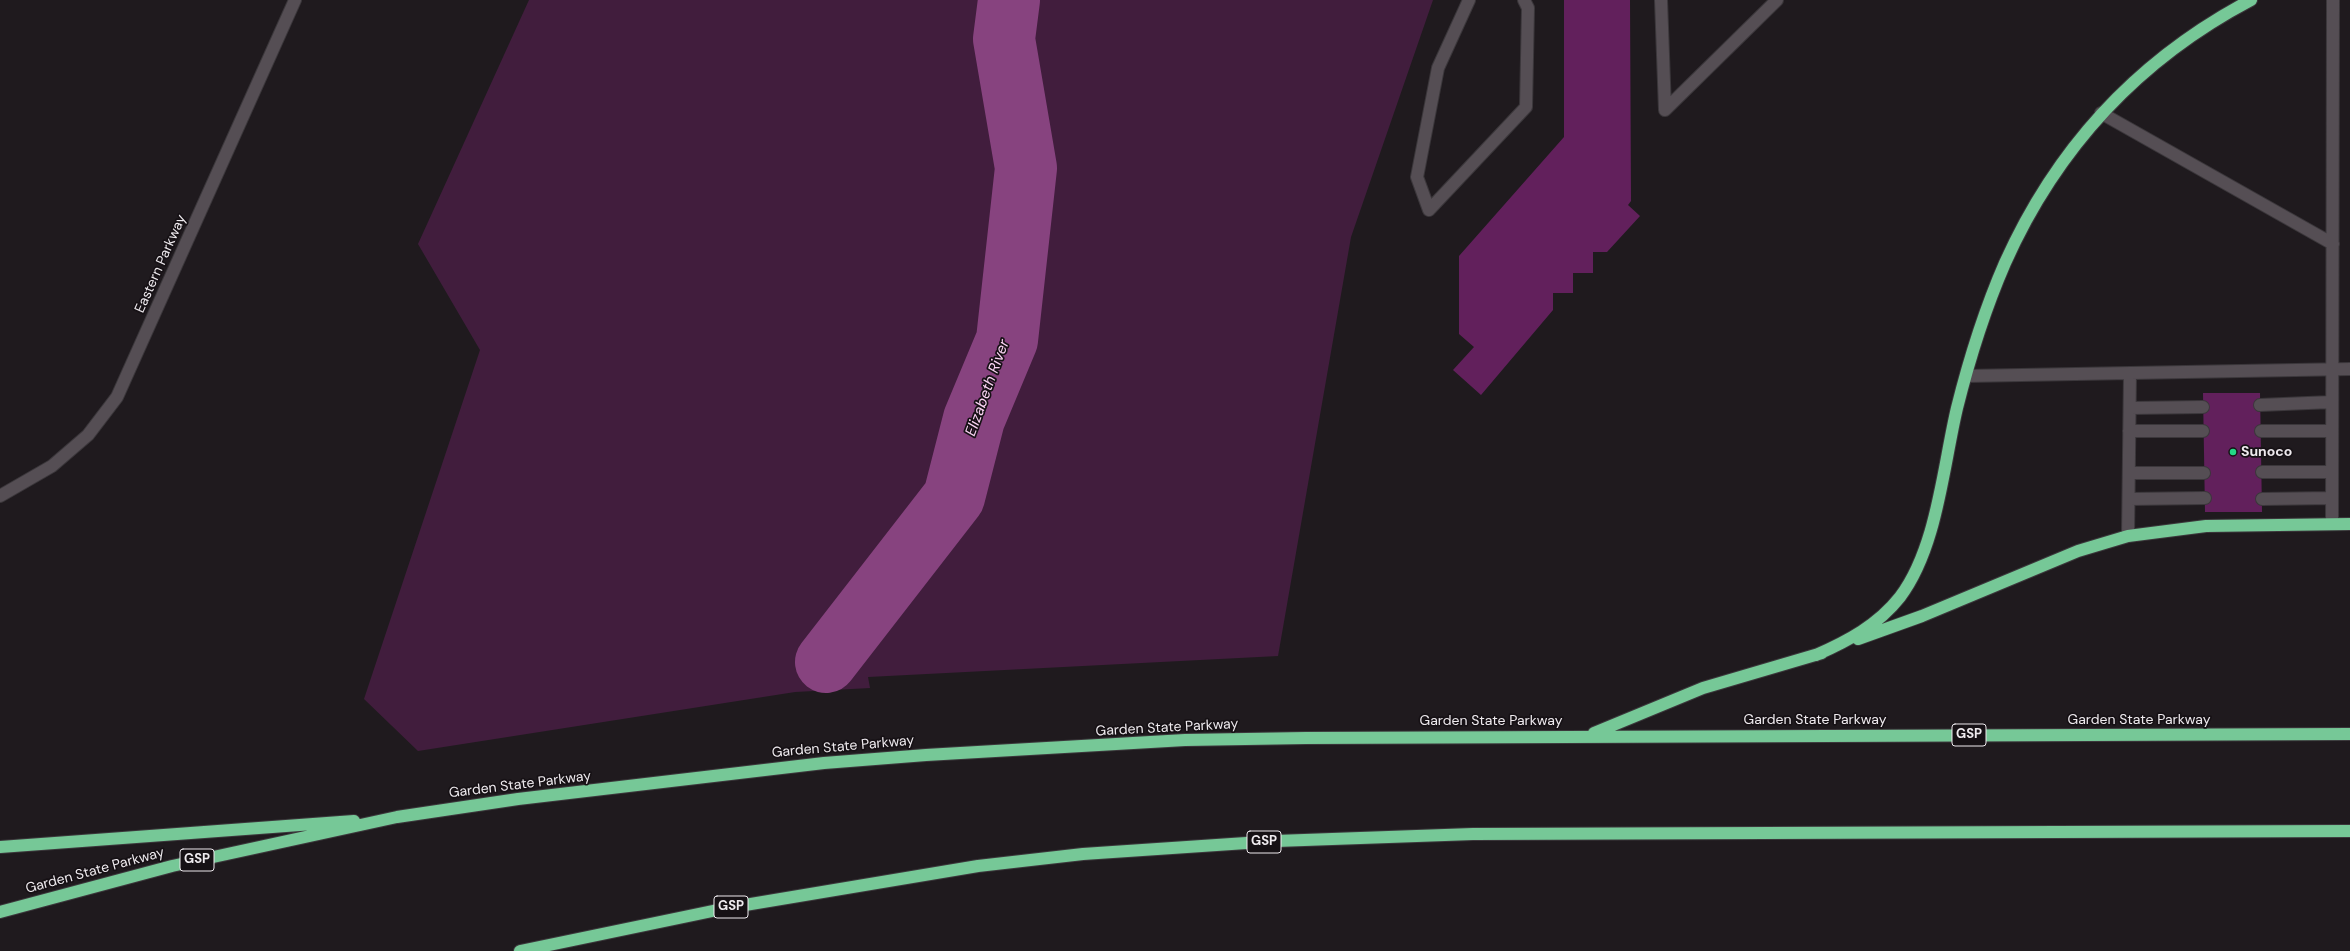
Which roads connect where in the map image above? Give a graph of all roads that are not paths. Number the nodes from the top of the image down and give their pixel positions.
1 (295, 0) edge
2 (1469, 0) edge
3 (1524, 0) edge
4 (1661, 0) edge
5 (1777, 0) edge
6 (2251, 0) edge
7 (2333, 0) edge
8 (2101, 113) junction
9 (2333, 244) junction
10 (2332, 369) junction
11 (2350, 369) edge
12 (2130, 373) junction
13 (1966, 376) junction
14 (2332, 402) junction
15 (2260, 404) dead end
16 (2203, 406) dead end
17 (2130, 408) junction
18 (2130, 431) junction
19 (2204, 431) dead end
20 (2261, 431) dead end
21 (2332, 431) junction
22 (2262, 472) dead end
23 (2332, 472) junction
24 (2129, 473) junction
25 (2204, 473) dead end
26 (0, 496) edge
27 (2205, 498) dead end
28 (2332, 498) junction
29 (2129, 499) junction
30 (2262, 499) dead end
31 (2332, 524) junction
32 (2350, 524) edge
33 (2128, 536) junction
34 (1816, 655) junction
35 (2350, 734) edge
36 (1588, 736) junction
37 (397, 817) junction
38 (2350, 831) edge
39 (0, 847) edge
40 (0, 912) edge
41 (520, 951) edge

1 - 26 street, Eastern Parkway
2 - 3 street
4 - 5 street
6 - 8 highway
7 - 9 street
8 - 9 street
8 - 13 highway
9 - 10 street
10 - 11 street
10 - 12 street
10 - 14 street
12 - 13 street
12 - 17 street
13 - 34 highway
14 - 15 street
14 - 21 street
16 - 17 street
17 - 18 street
18 - 19 street
18 - 24 street
20 - 21 street
21 - 23 street
22 - 23 street
23 - 28 street
24 - 25 street
24 - 29 street
27 - 29 street
28 - 30 street
28 - 31 street
29 - 33 street
31 - 32 highway
31 - 33 highway
33 - 34 highway
34 - 36 highway
35 - 36 highway, Garden State Parkway / GSP
36 - 37 highway, Garden State Parkway / GSP
37 - 39 highway
37 - 40 highway, Garden State Parkway / GSP
38 - 41 highway, GSP

